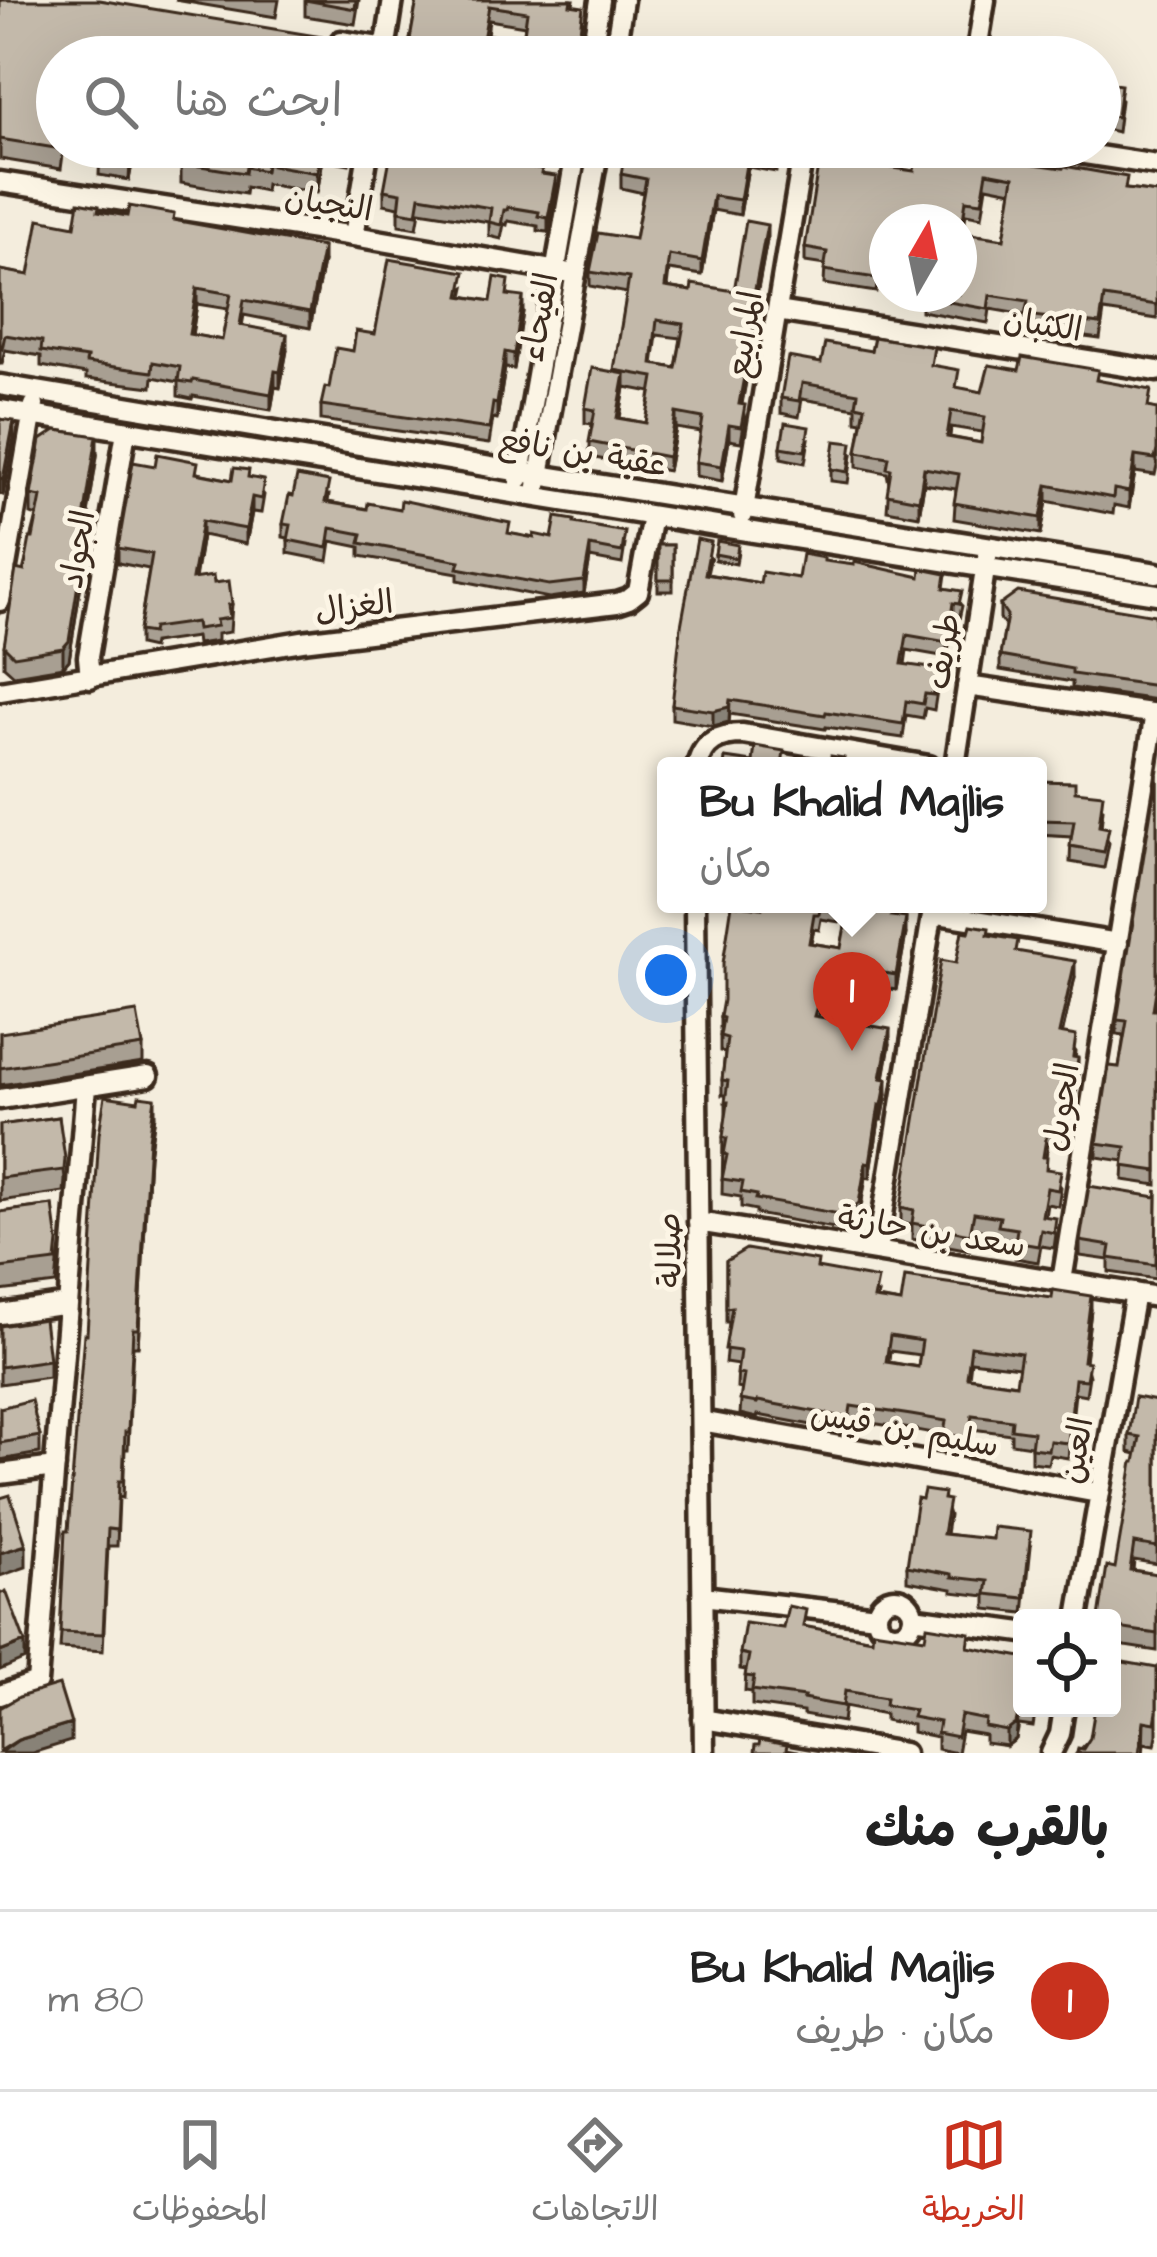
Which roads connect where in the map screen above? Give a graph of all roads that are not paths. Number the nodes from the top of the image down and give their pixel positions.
1 (393, 0) edge
2 (600, 0) edge
3 (623, 0) edge
4 (985, 0) edge
5 (387, 36) edge
6 (594, 36) edge
7 (617, 36) edge
8 (979, 36) edge
9 (1121, 160) edge
10 (1157, 165) edge
11 (366, 168) edge
12 (575, 168) edge
13 (594, 168) edge
14 (801, 168) edge
15 (0, 182) edge
16 (355, 236) junction
17 (567, 272) junction
18 (777, 311) junction
19 (1157, 371) edge
20 (0, 385) edge
21 (36, 391) junction
22 (0, 410) edge
23 (33, 416) junction
24 (126, 430) junction
25 (530, 473) junction
26 (526, 496) junction
27 (745, 506) junction
28 (652, 516) junction
29 (741, 530) junction
30 (987, 556) junction
31 (1157, 573) edge
32 (1157, 593) edge
33 (0, 601) edge
34 (90, 678) junction
35 (967, 686) junction
36 (0, 691) edge
37 (1156, 713) edge
38 (701, 757) edge
39 (876, 757) edge
40 (956, 757) edge
41 (695, 913) edge
42 (932, 913) edge
43 (959, 913) edge
44 (1118, 943) junction
45 (148, 1076) dead end
46 (86, 1087) junction
47 (0, 1100) edge
48 (698, 1222) junction
49 (877, 1251) junction
50 (1062, 1281) junction
51 (1135, 1293) junction
52 (1157, 1297) edge
53 (68, 1304) junction
54 (0, 1314) edge
55 (700, 1421) junction
56 (55, 1467) junction
57 (0, 1474) edge
58 (1098, 1493) junction
59 (702, 1596) junction
60 (1079, 1609) edge
61 (1013, 1631) edge
62 (0, 1695) edge
63 (1063, 1717) edge
64 (703, 1719) junction
65 (704, 1753) edge
66 (904, 1753) edge
67 (1051, 1753) edge

1 - 5 street
2 - 6 street
3 - 7 street
4 - 8 street
9 - 10 street
11 - 16 street
12 - 17 street, الفيحاء
13 - 17 street, الفيحاء
14 - 18 street, المرابيع
15 - 16 street, النجيان
16 - 17 street, النجيان
17 - 25 street, الفيحاء
18 - 19 street, الكثبان
18 - 27 street, المرابيع
20 - 21 street, عقبة بن نافع
21 - 23 street
21 - 25 street, عقبة بن نافع
22 - 23 street, عقبة بن نافع
23 - 24 street, عقبة بن نافع
23 - 33 street
24 - 26 street, عقبة بن نافع
24 - 34 street, الجواد
25 - 26 street, الفيحاء
25 - 27 street, عقبة بن نافع
26 - 28 street, عقبة بن نافع
27 - 29 street, المرابيع
27 - 30 street, عقبة بن نافع
28 - 29 street, عقبة بن نافع
28 - 34 street, الغزال
29 - 30 street, عقبة بن نافع
30 - 31 street, عقبة بن نافع
30 - 32 street, عقبة بن نافع
30 - 35 street, طريف
34 - 36 street, الغزال
35 - 37 street
35 - 40 street, طريف
37 - 44 street, الحويل
38 - 39 street
41 - 48 street, صلالة
42 - 49 street
43 - 44 street
44 - 50 street, الحويل
45 - 46 street
46 - 47 street
46 - 53 street
48 - 49 street, سعد بن حارثة
48 - 55 street, صلالة
49 - 50 street, سعد بن حارثة
50 - 51 street, سعد بن حارثة
51 - 52 street, سعد بن حارثة
51 - 58 street, العين
53 - 54 street
53 - 56 street
55 - 58 street, سليم بن قيس
55 - 59 street, صلالة
56 - 57 street
56 - 62 street
58 - 60 street, العين
59 - 61 street
59 - 64 street, صلالة
63 - 67 street
64 - 65 street, صلالة
64 - 66 street

